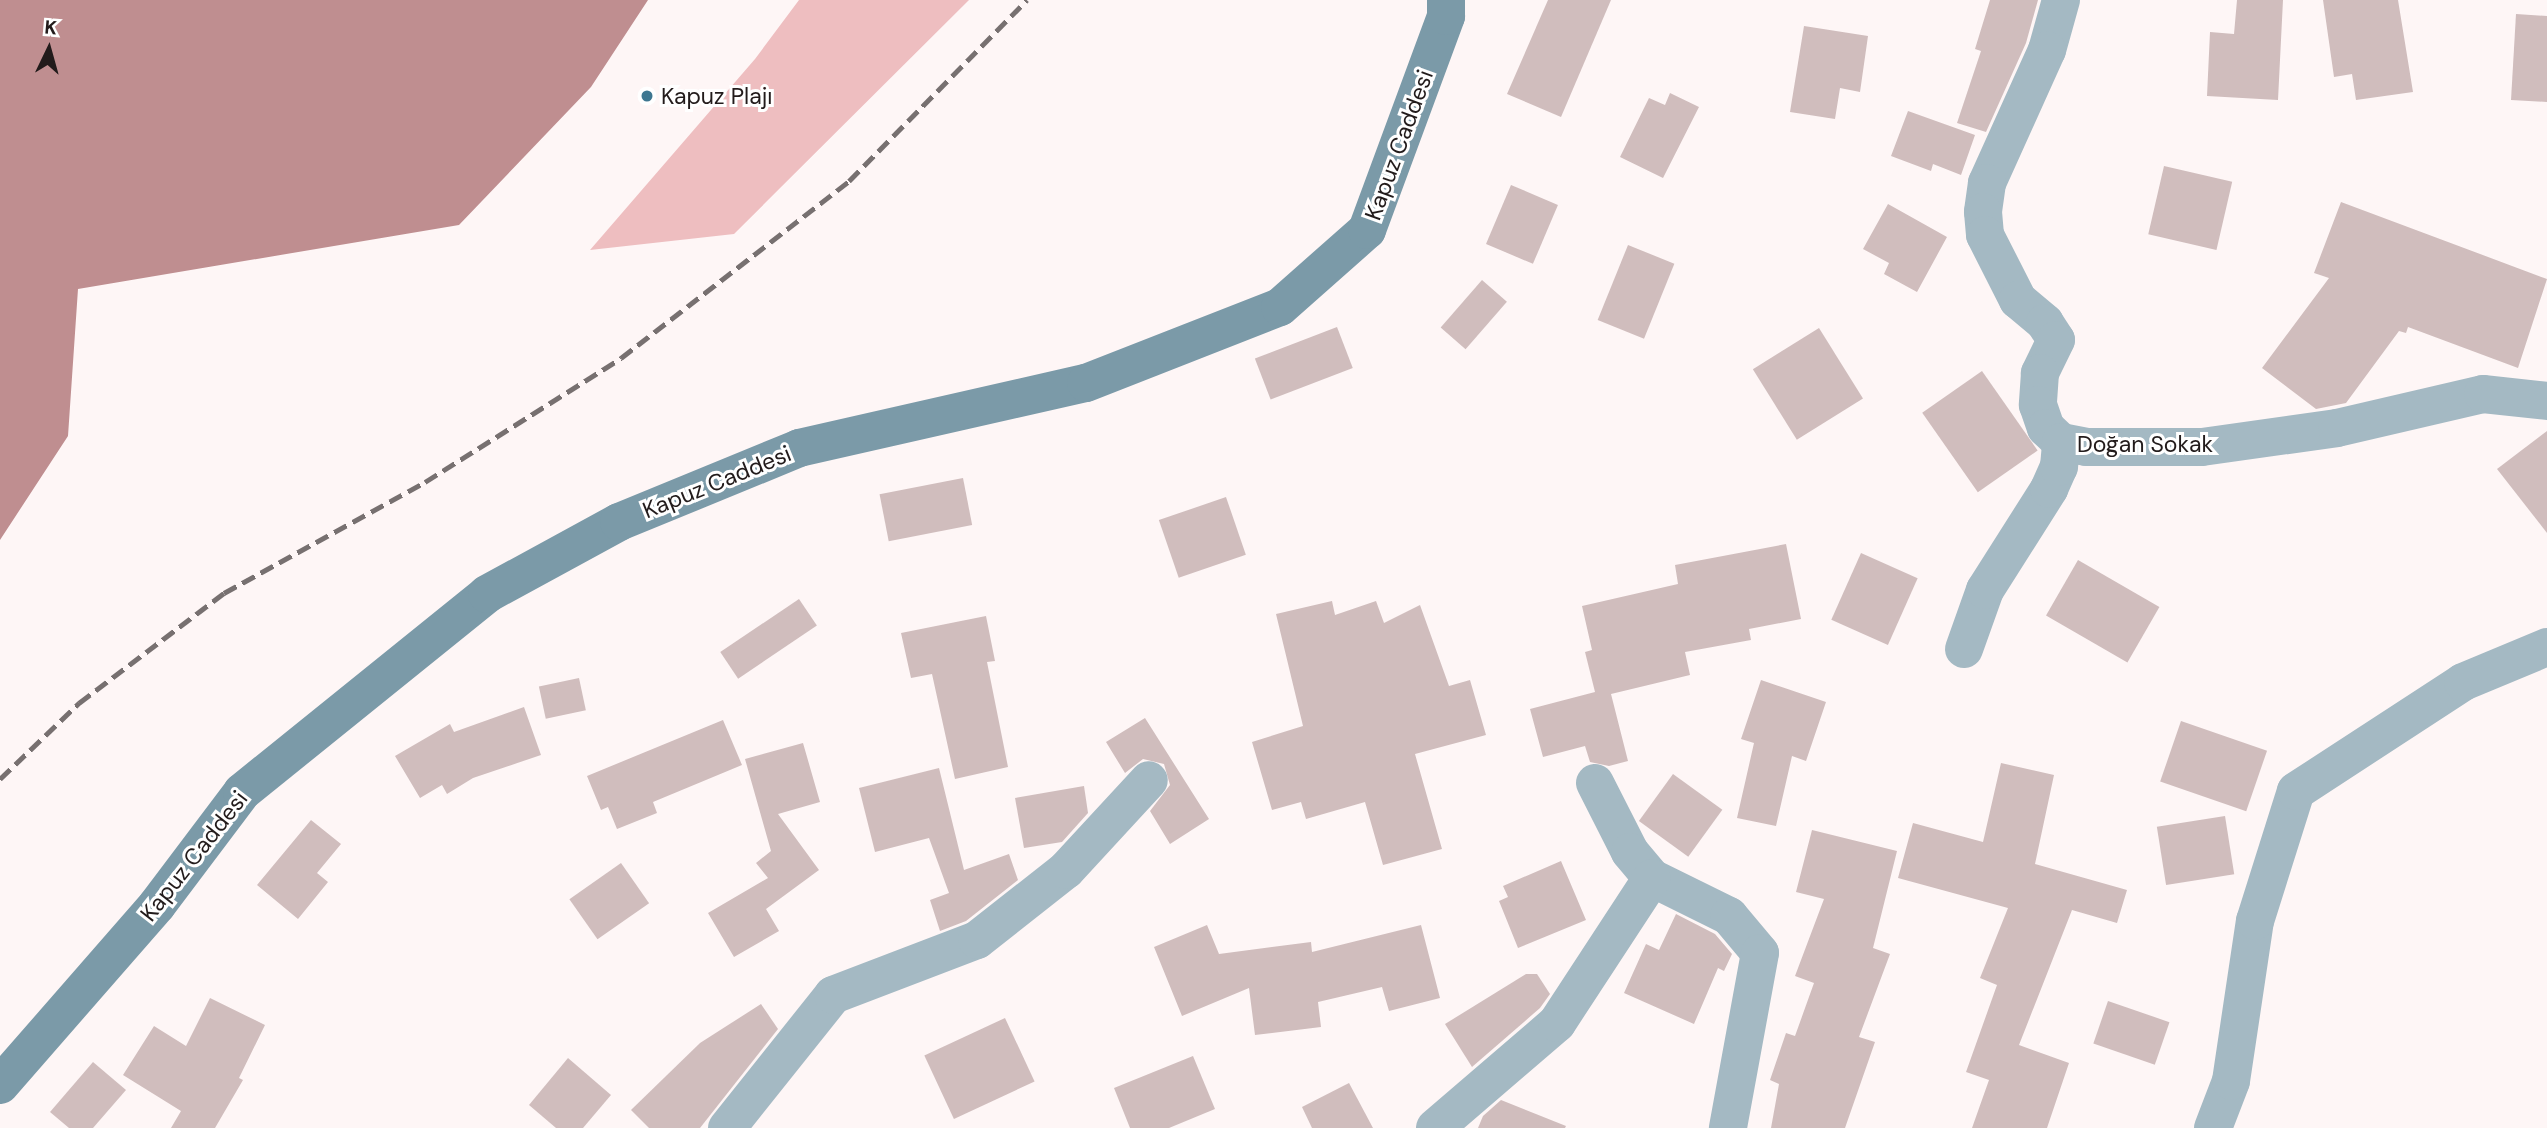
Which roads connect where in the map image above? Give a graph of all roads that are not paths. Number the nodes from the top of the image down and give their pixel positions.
1 (1446, 0) edge
2 (2061, 0) edge
3 (2547, 401) edge
4 (2061, 442) junction
5 (2547, 647) edge
6 (1964, 649) dead end
7 (1149, 780) dead end
8 (1595, 783) dead end
9 (1652, 878) junction
10 (0, 1085) edge
11 (727, 1128) edge
12 (1435, 1128) edge
13 (1728, 1128) edge
14 (2213, 1128) edge

1 - 10 main road, Kapuz Caddesi
2 - 4 street, Doğan Sokak
3 - 4 street, Doğan Sokak
4 - 6 street
5 - 14 street
7 - 11 street
8 - 9 street
9 - 12 street
9 - 13 street

